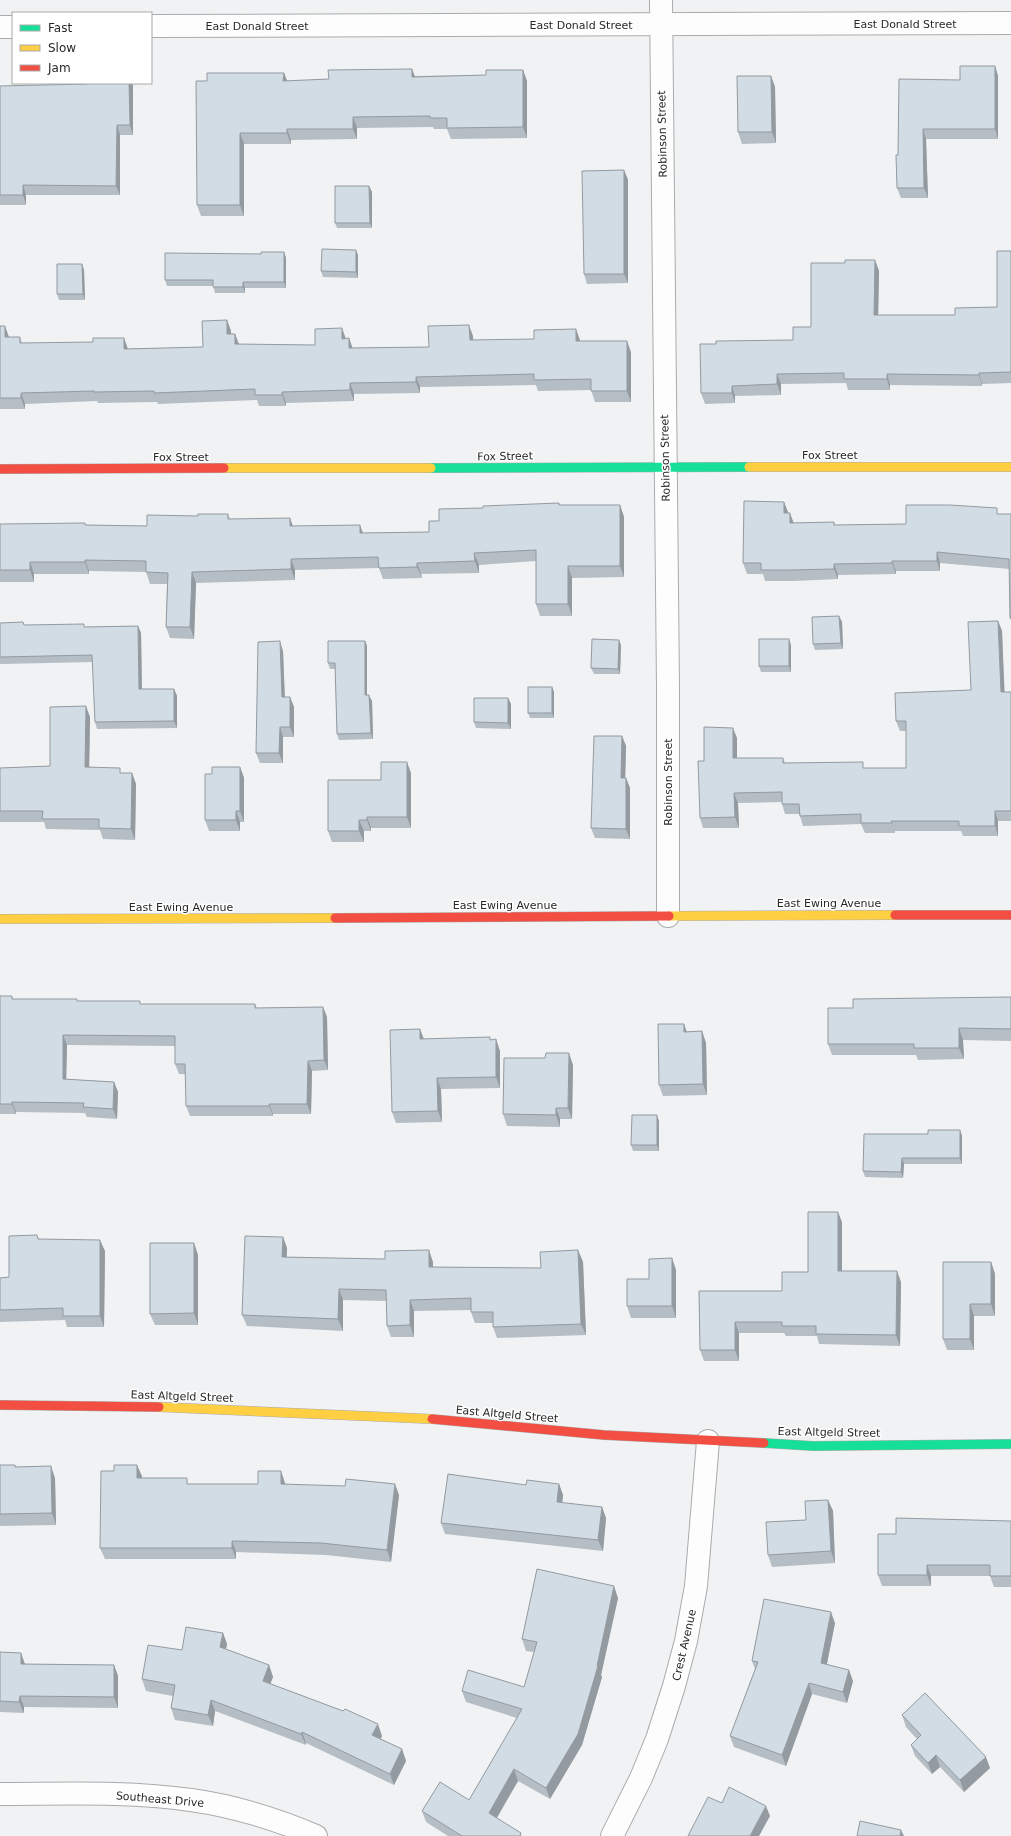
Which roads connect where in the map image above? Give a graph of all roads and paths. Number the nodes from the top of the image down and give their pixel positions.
1 (661, 0) edge
2 (1011, 23) edge
3 (661, 25) junction
4 (152, 26) edge
5 (0, 27) edge
6 (12, 27) edge
7 (664, 466) junction
8 (1011, 467) edge
9 (0, 469) edge
10 (1011, 915) edge
11 (668, 916) junction
12 (0, 919) edge
13 (0, 1405) edge
14 (708, 1441) junction
15 (1011, 1444) edge
16 (0, 1794) edge
17 (316, 1836) edge
18 (612, 1836) edge

1 - 3 street, Robinson Street
2 - 3 street, East Donald Street
3 - 4 street, East Donald Street
3 - 7 street, Robinson Street
5 - 6 street
7 - 8 street, Fox Street
7 - 9 street, Fox Street
7 - 11 street, Robinson Street
10 - 11 street, East Ewing Avenue
11 - 12 street, East Ewing Avenue
13 - 14 street, East Altgeld Street
14 - 15 street, East Altgeld Street
14 - 18 street, Crest Avenue
16 - 17 street, Southeast Drive

